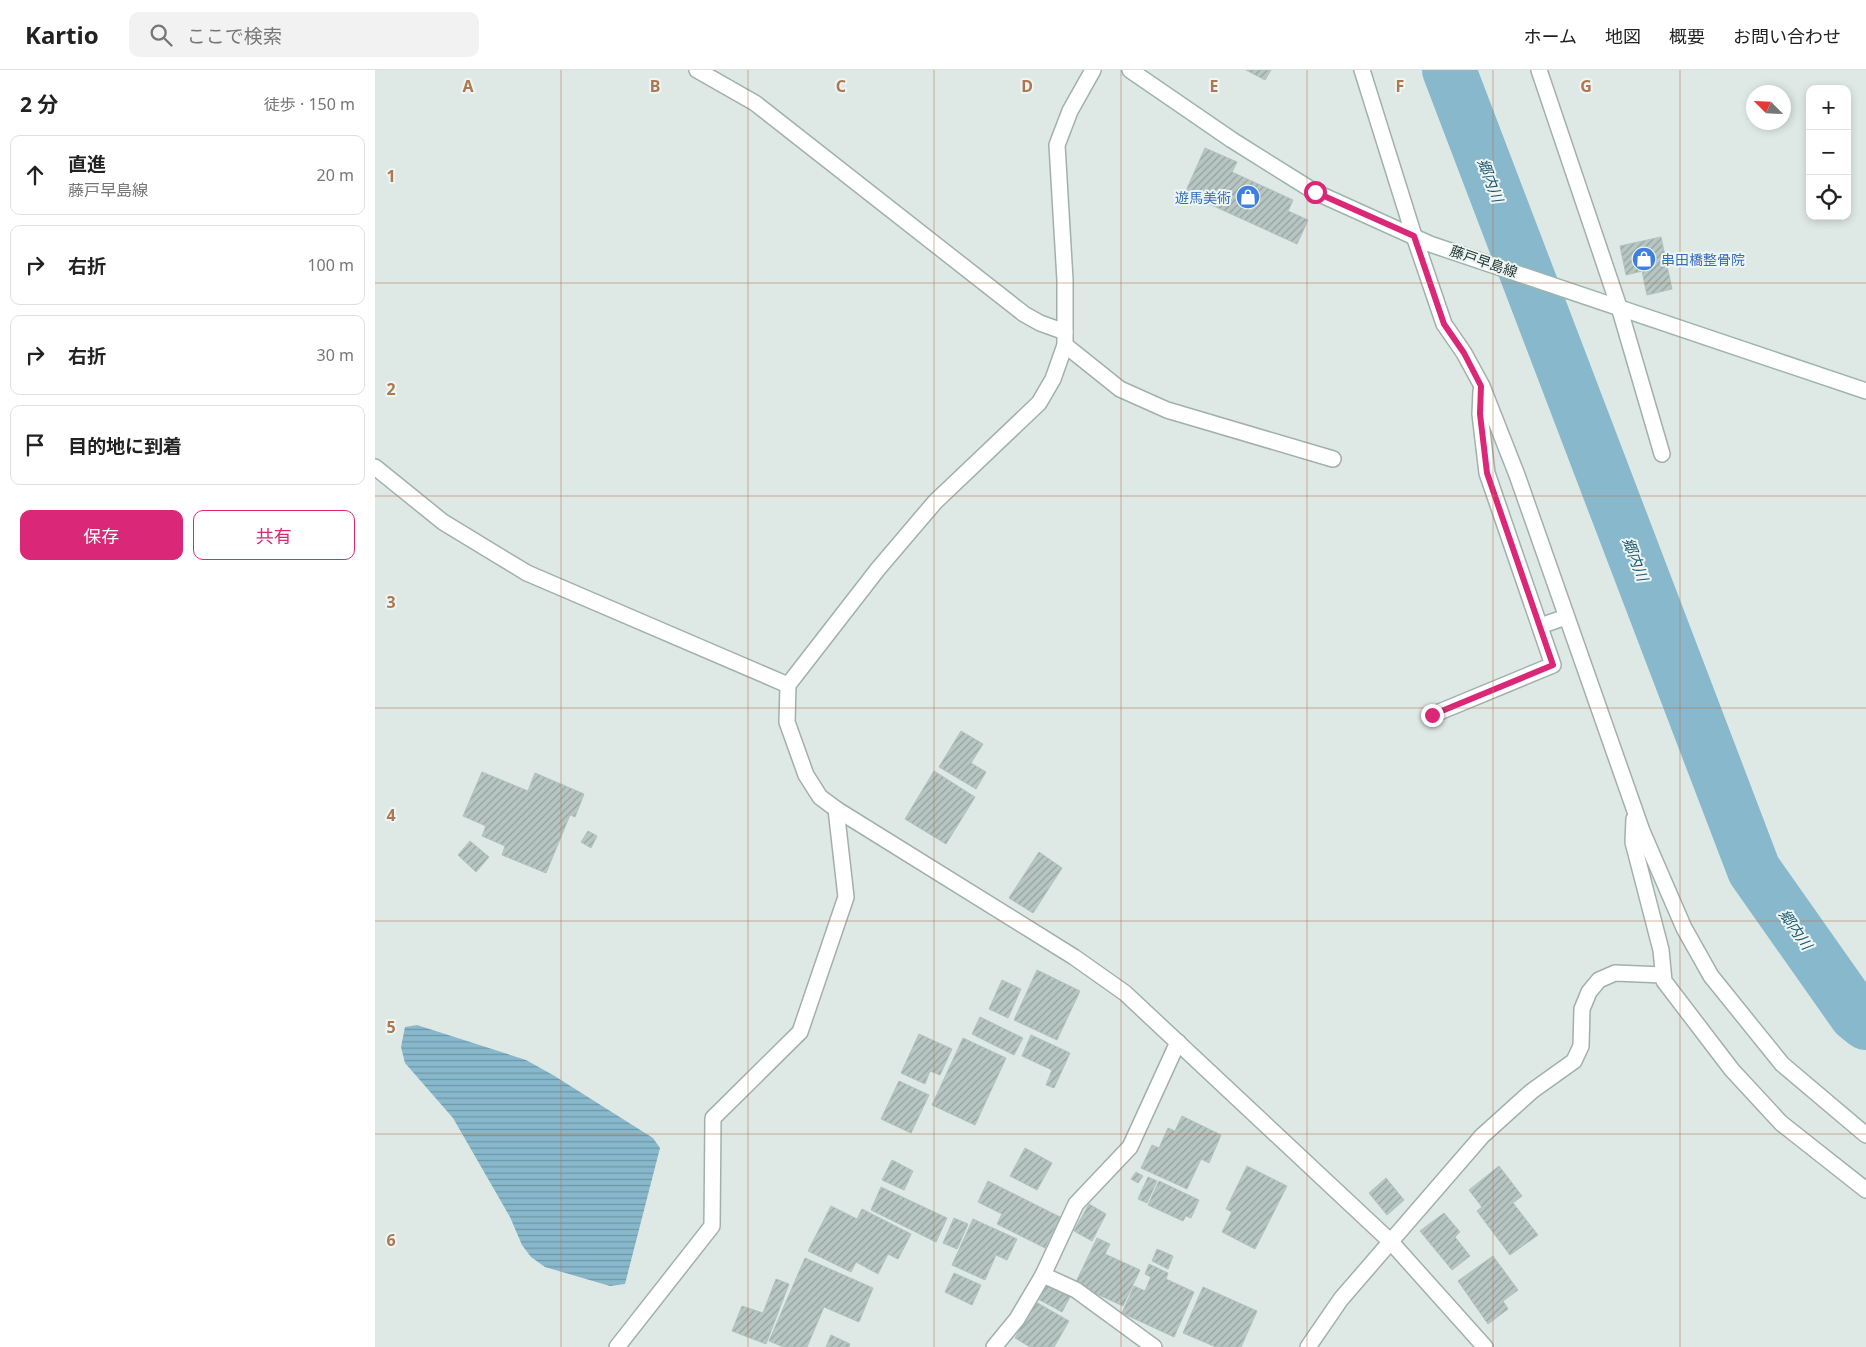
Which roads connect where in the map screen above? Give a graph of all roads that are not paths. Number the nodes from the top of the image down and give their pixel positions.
1 (697, 70) edge
2 (1093, 70) edge
3 (1131, 70) edge
4 (1362, 70) edge
5 (1539, 70) edge
6 (1414, 236) junction
7 (1619, 307) junction
8 (1065, 339) junction
9 (1481, 386) junction
10 (1866, 391) edge
11 (1662, 454) dead end
12 (1333, 459) dead end
13 (375, 467) edge
14 (1567, 617) junction
15 (1540, 626) junction
16 (788, 685) junction
17 (1432, 715) dead end
18 (836, 809) junction
19 (1635, 813) junction
20 (1663, 975) junction
21 (1178, 1042) junction
22 (1866, 1135) edge
23 (1866, 1190) edge
24 (1391, 1242) junction
25 (1043, 1275) junction
26 (617, 1347) edge
27 (994, 1347) edge
28 (1154, 1347) edge
29 (1309, 1347) edge
30 (1485, 1347) edge

1 - 8 street
2 - 8 street
3 - 6 street, 藤戸早島線
4 - 6 street
5 - 7 street
6 - 7 street, 藤戸早島線
6 - 9 street
7 - 10 street, 藤戸早島線
7 - 11 street
8 - 12 street
8 - 16 street
9 - 14 street
9 - 15 street
13 - 16 street
14 - 15 street
14 - 19 street
15 - 17 street
16 - 18 street
18 - 21 street
18 - 26 street
19 - 20 street
19 - 22 street
20 - 23 street
20 - 24 street
21 - 24 street
21 - 25 street
24 - 29 street
24 - 30 street
25 - 27 street
25 - 28 street

